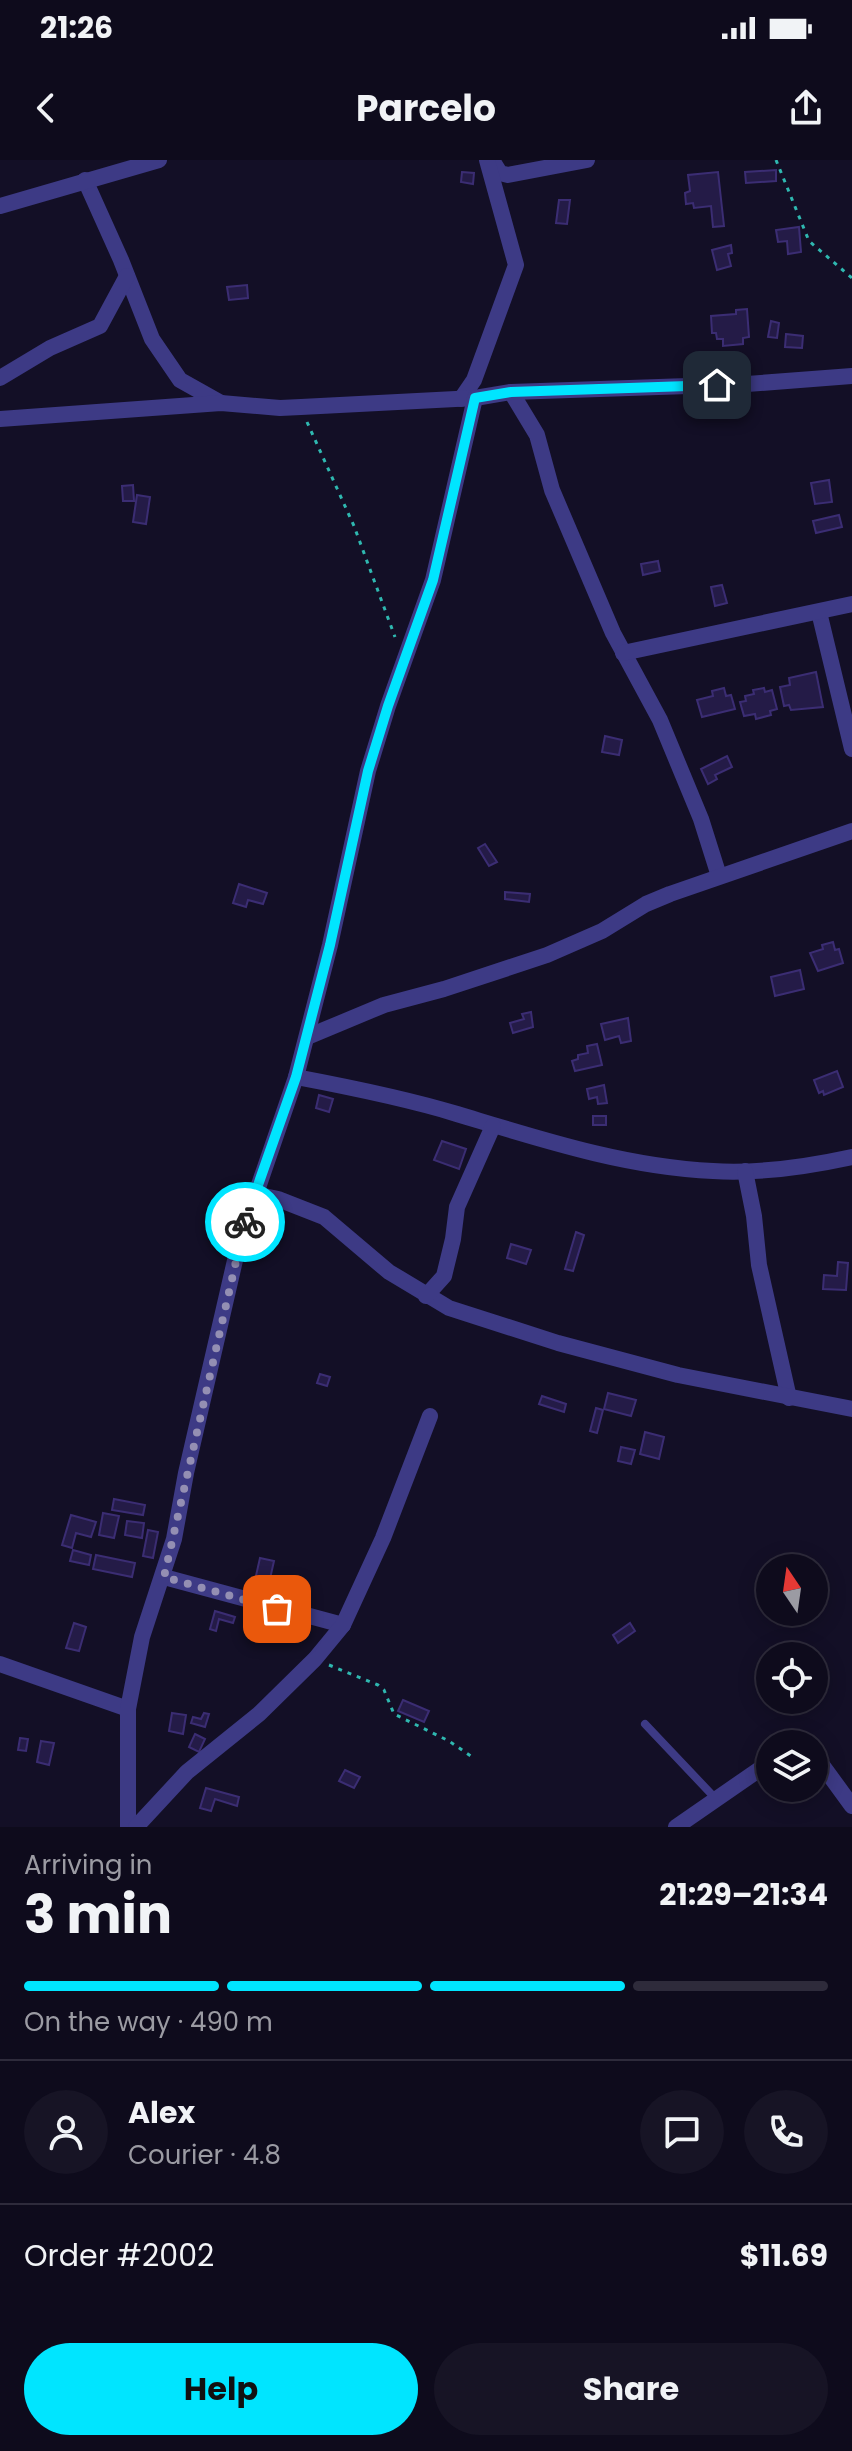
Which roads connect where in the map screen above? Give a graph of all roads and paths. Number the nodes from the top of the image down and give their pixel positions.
1 (159, 160) edge
2 (490, 160) edge
3 (587, 160) edge
4 (776, 160) edge
5 (85, 180) junction
6 (0, 206) edge
7 (127, 276) junction
8 (852, 278) edge
9 (852, 376) edge
10 (0, 378) edge
11 (511, 392) junction
12 (468, 398) junction
13 (221, 403) junction
14 (301, 407) junction
15 (0, 419) edge
16 (852, 604) edge
17 (819, 612) junction
18 (623, 653) junction
19 (405, 660) junction
20 (852, 749) edge
21 (852, 831) edge
22 (719, 876) junction
23 (307, 1037) junction
24 (296, 1077) junction
25 (493, 1126) junction
26 (852, 1157) edge
27 (745, 1171) junction
28 (255, 1194) junction
29 (426, 1296) junction
30 (789, 1398) junction
31 (852, 1409) edge
32 (430, 1416) dead end
33 (164, 1577) junction
34 (343, 1625) junction
35 (315, 1659) junction
36 (0, 1664) edge
37 (128, 1709) junction
38 (645, 1724) dead end
39 (475, 1759) dead end
40 (756, 1772) edge
41 (828, 1773) edge
42 (716, 1799) junction
43 (852, 1806) edge
44 (128, 1827) edge
45 (136, 1827) edge
46 (676, 1827) edge

1 - 5 street
2 - 3 street
2 - 12 street
4 - 8 path
5 - 6 street
5 - 7 street
7 - 10 street
7 - 13 street
9 - 11 street
11 - 12 street
11 - 18 street
12 - 14 street
12 - 19 street
13 - 14 street
13 - 15 street
14 - 19 path
16 - 17 street
17 - 18 street
17 - 20 street
18 - 22 street
19 - 23 street
21 - 22 street
22 - 23 street
23 - 24 street
24 - 25 street
24 - 28 street
25 - 27 street
25 - 29 street
26 - 27 street
27 - 30 street
28 - 29 street
28 - 33 street
29 - 30 street
30 - 31 street
32 - 34 street
33 - 34 street
33 - 37 street
34 - 35 street
35 - 39 path
35 - 45 street
36 - 37 street
37 - 44 street
38 - 42 lane
40 - 42 street
41 - 43 street
42 - 46 street

